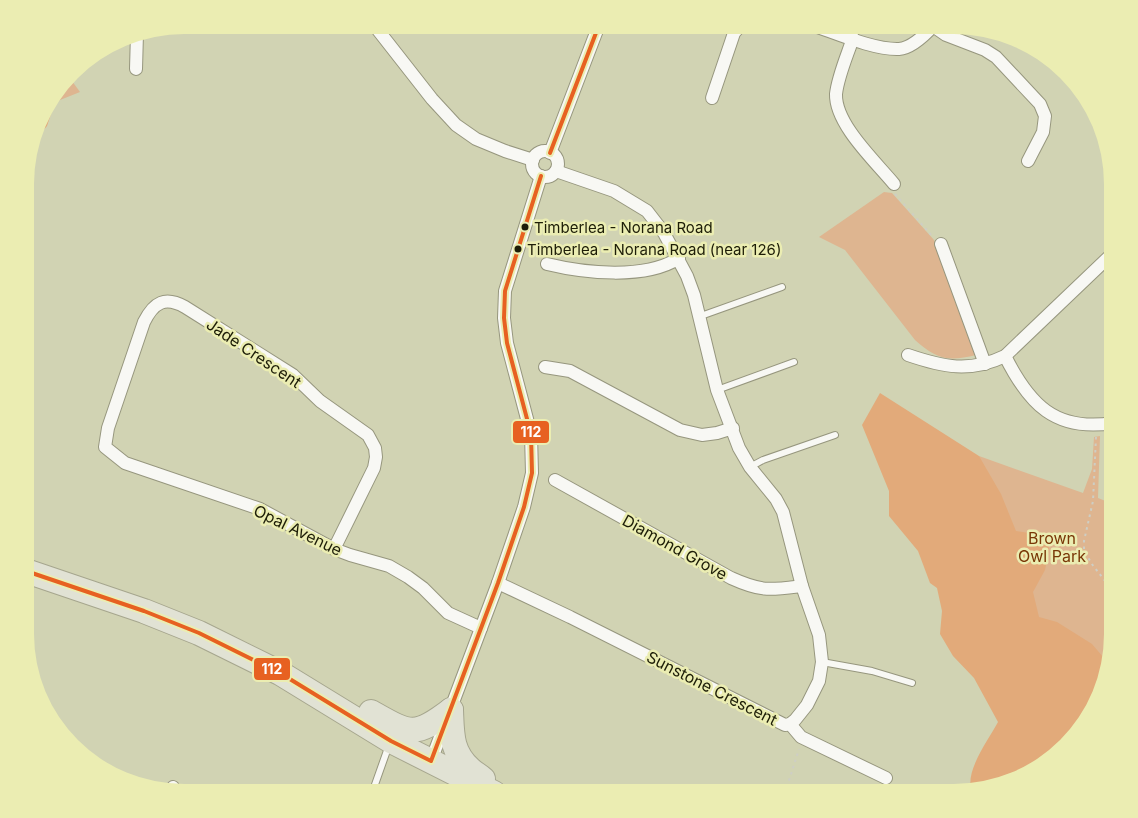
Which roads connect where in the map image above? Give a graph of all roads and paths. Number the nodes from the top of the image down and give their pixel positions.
1 (381, 34) edge
2 (594, 34) edge
3 (734, 34) edge
4 (840, 34) edge
5 (925, 34) edge
6 (945, 34) edge
7 (853, 38) junction
8 (137, 42) edge
9 (136, 69) dead end
10 (712, 98) dead end
11 (550, 153) junction
12 (533, 160) junction
13 (1028, 161) dead end
14 (556, 170) junction
15 (541, 176) junction
16 (894, 184) joint
17 (941, 244) joint
18 (679, 258) junction
19 (1104, 261) edge
20 (547, 264) dead end
21 (782, 287) dead end
22 (698, 316) junction
23 (908, 355) dead end
24 (1005, 356) junction
25 (794, 362) dead end
26 (985, 364) junction
27 (545, 367) dead end
28 (717, 390) junction
29 (1104, 424) edge
30 (733, 428) junction
31 (1096, 433) dead end
32 (835, 435) dead end
33 (105, 447) joint
34 (750, 467) junction
35 (555, 480) dead end
36 (334, 549) junction
37 (34, 574) edge
38 (1104, 580) edge
39 (498, 584) junction
40 (802, 586) junction
41 (481, 628) junction
42 (822, 662) junction
43 (280, 674) junction
44 (912, 683) dead end
45 (451, 710) junction
46 (790, 724) junction
47 (801, 737) junction
48 (391, 741) junction
49 (431, 761) junction
50 (886, 778) dead end
51 (375, 784) edge
52 (478, 784) edge
53 (488, 784) edge
54 (788, 784) edge

1 - 12 street
2 - 11 street
3 - 10 street
4 - 7 street
5 - 7 street
6 - 13 street
7 - 16 street
8 - 9 street
11 - 12 street
11 - 14 street
12 - 15 street
14 - 15 street
14 - 18 street, Sunstone Crescent
15 - 39 street
16 - 17 path
17 - 26 street
18 - 20 street
18 - 22 street, Sunstone Crescent
19 - 24 street
21 - 22 lane
22 - 28 street, Sunstone Crescent
23 - 26 street
24 - 26 street
24 - 29 street
25 - 28 lane
27 - 30 street
28 - 30 street, Sunstone Crescent
30 - 34 street, Sunstone Crescent
31 - 38 path
32 - 34 lane
33 - 36 street, Opal Avenue
33 - 36 street, Jade Crescent
34 - 40 street, Sunstone Crescent
35 - 40 street, Diamond Grove
36 - 41 street, Opal Avenue
37 - 43 highway
39 - 41 street
39 - 46 street, Sunstone Crescent
40 - 42 street, Sunstone Crescent
41 - 45 street
42 - 44 lane
42 - 46 street, Sunstone Crescent
43 - 45 highway
43 - 48 highway
45 - 49 street
45 - 53 highway
46 - 47 street
47 - 50 street
47 - 54 path
48 - 49 highway
48 - 51 lane
49 - 52 highway

